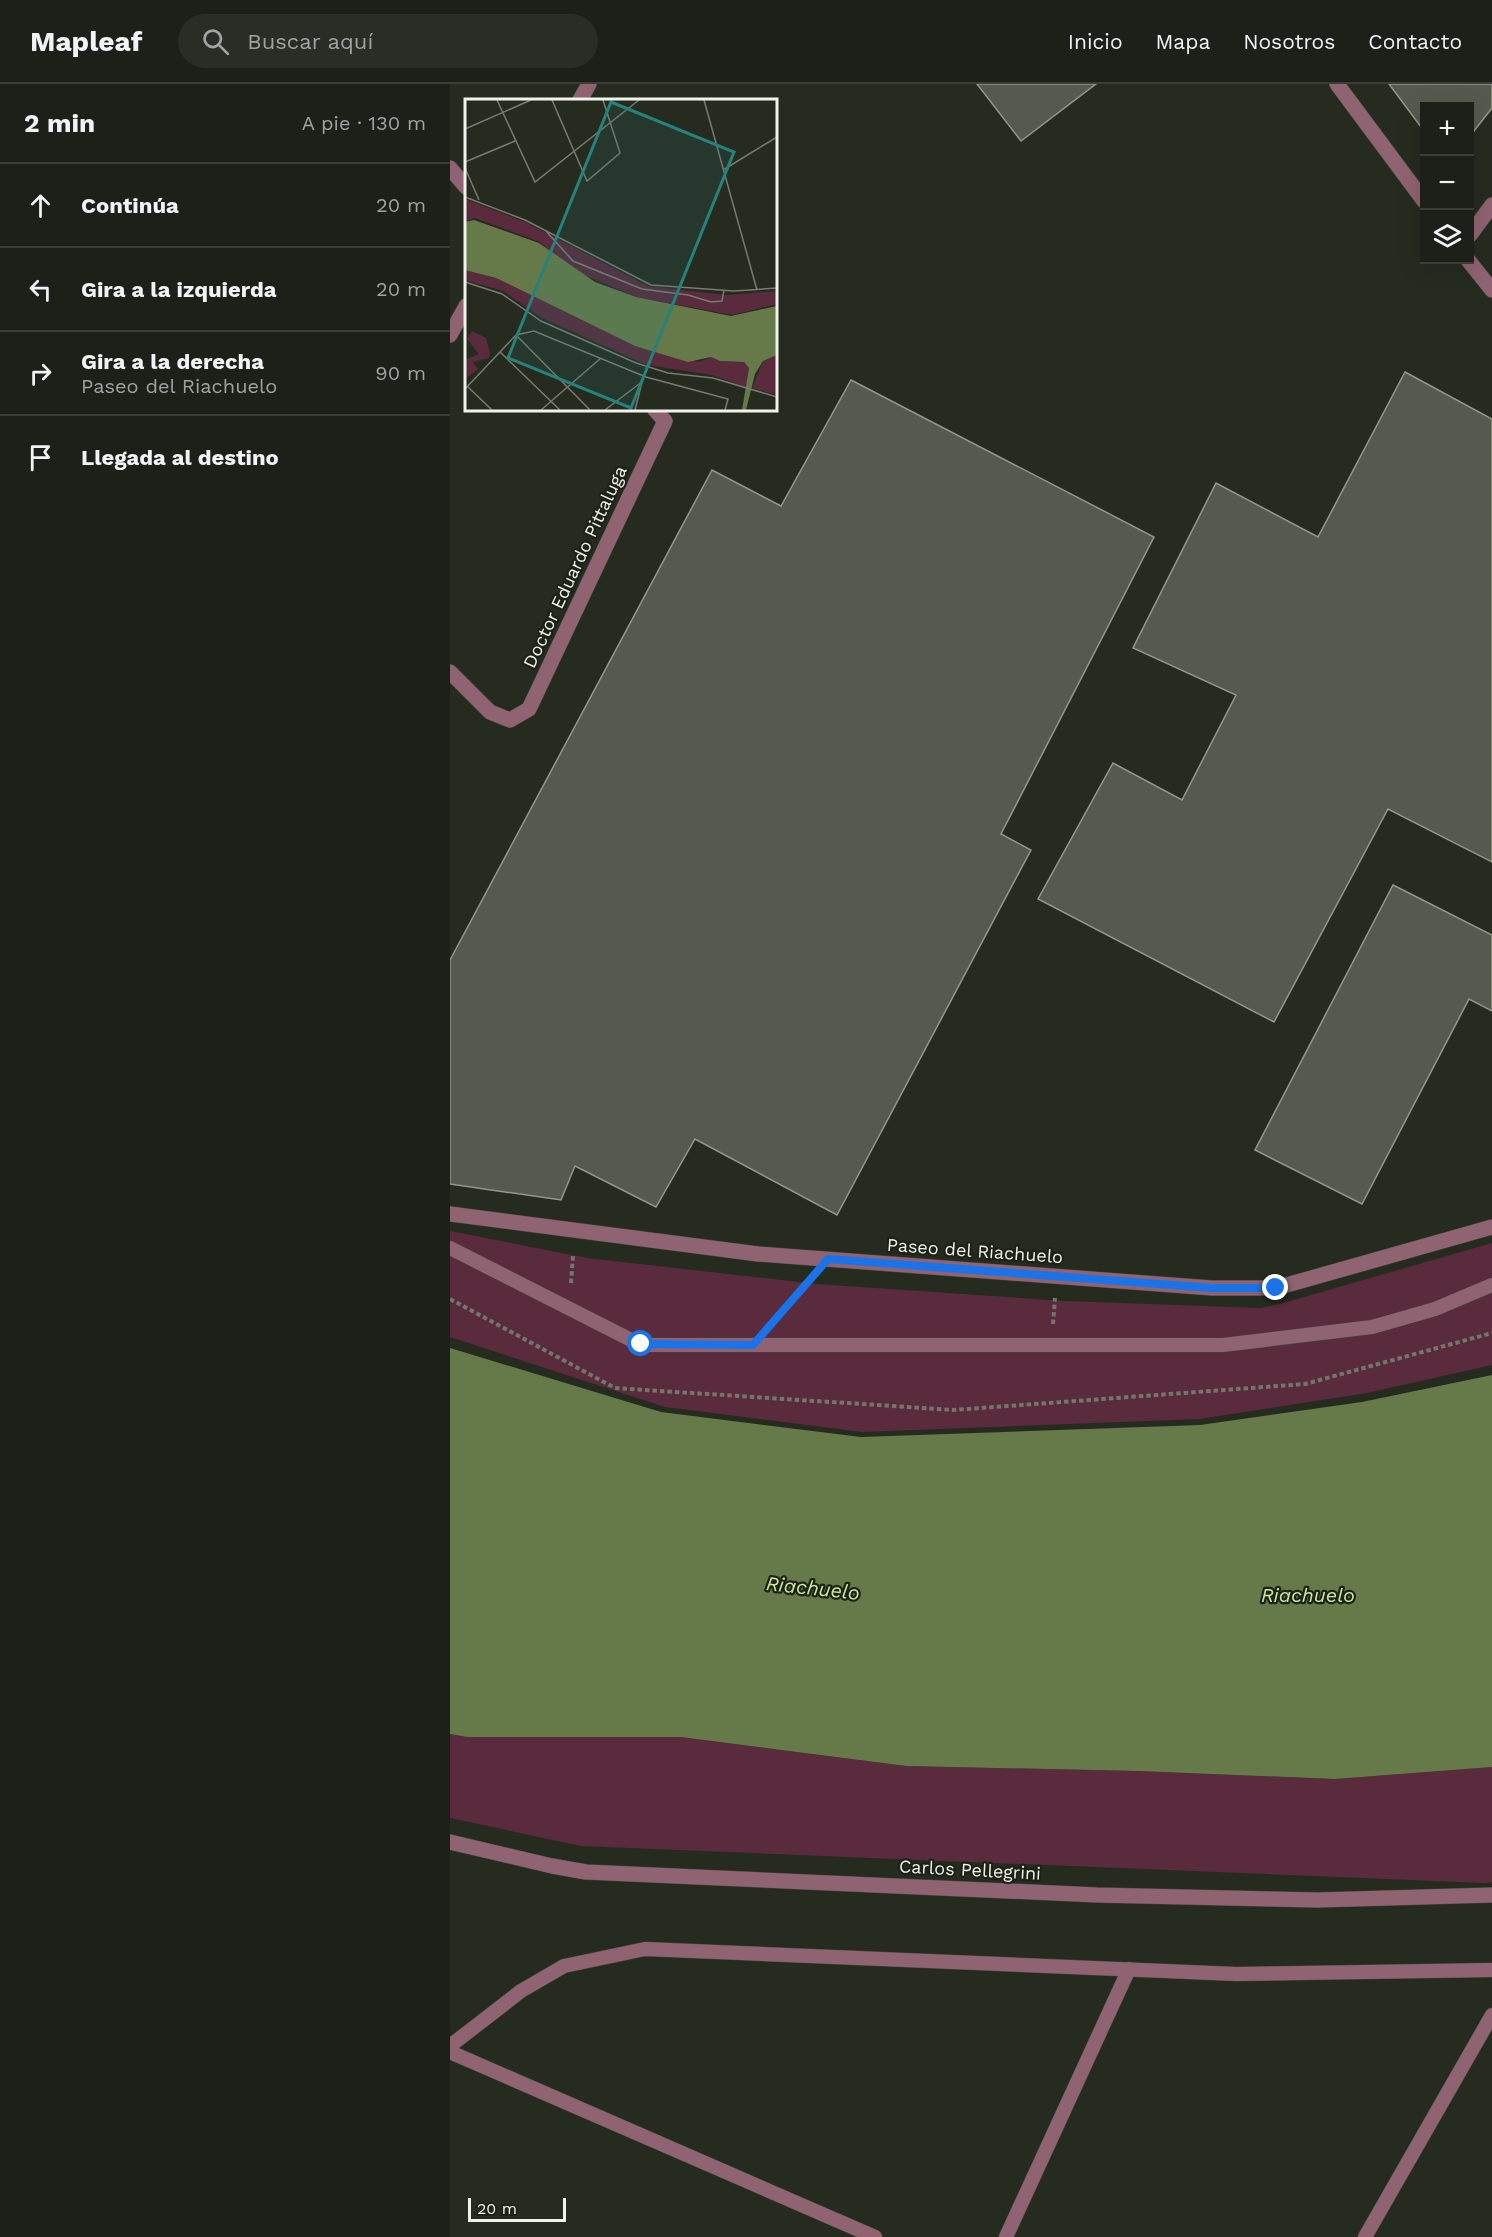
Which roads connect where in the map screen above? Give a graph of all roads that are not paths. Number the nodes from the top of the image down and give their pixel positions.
1 (590, 84) edge
2 (1337, 84) edge
3 (581, 99) edge
4 (450, 168) edge
5 (465, 186) edge
6 (1420, 194) edge
7 (1492, 205) edge
8 (1474, 230) edge
9 (1471, 264) edge
10 (1492, 290) edge
11 (465, 308) edge
12 (450, 335) edge
13 (660, 416) edge
14 (450, 672) edge
15 (450, 1214) edge
16 (1492, 1227) edge
17 (450, 1248) edge
18 (1492, 1285) edge
19 (450, 1842) edge
20 (1492, 1895) edge
21 (1129, 1969) junction
22 (1492, 1971) edge
23 (1492, 2015) edge
24 (450, 2046) edge
25 (450, 2052) edge
26 (875, 2237) edge
27 (1006, 2237) edge
28 (1365, 2237) edge

1 - 3 street
2 - 6 street
4 - 5 street
7 - 8 street
9 - 10 street
11 - 12 street
13 - 14 street, Doctor Eduardo Pittaluga
15 - 16 street, Paseo del Riachuelo
17 - 18 lane
19 - 20 street, Carlos Pellegrini
21 - 22 lane
21 - 24 lane
21 - 27 lane
23 - 28 lane
25 - 26 lane

